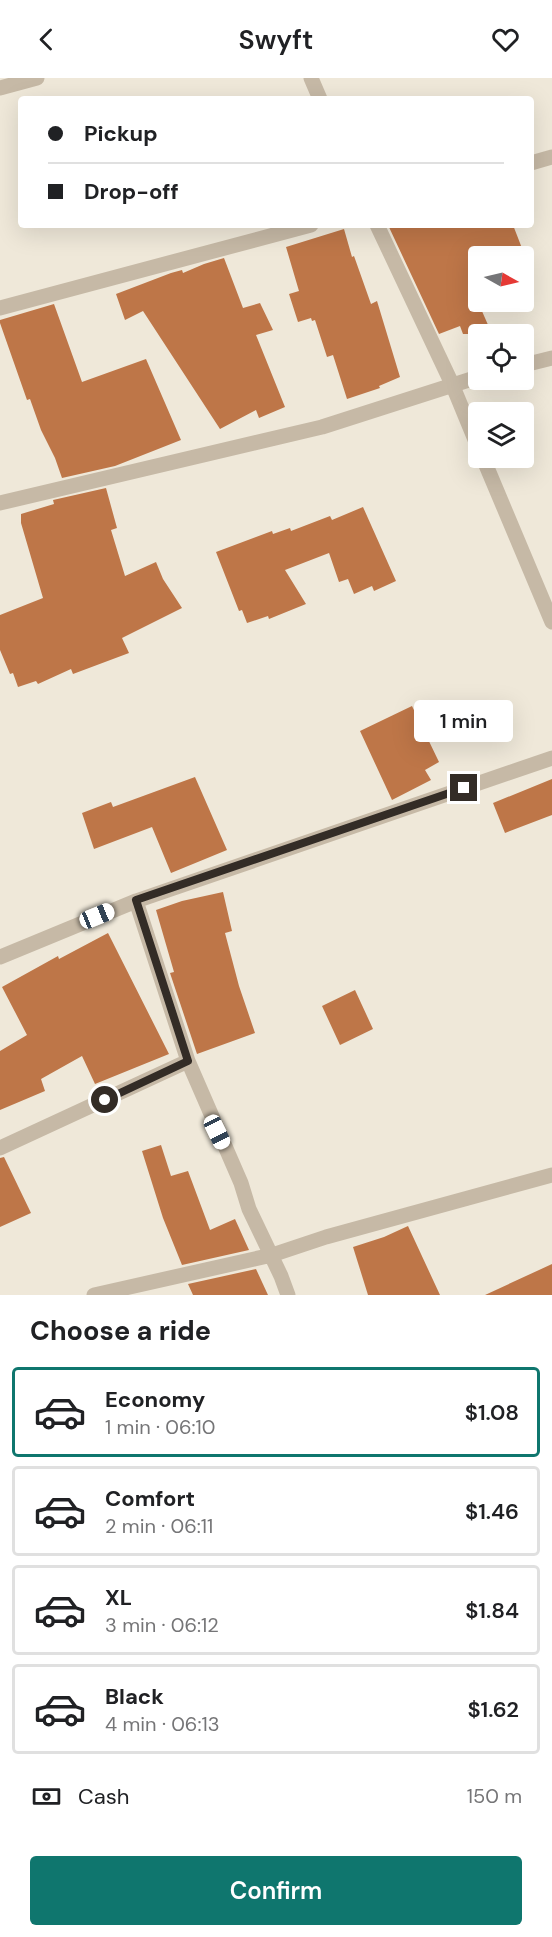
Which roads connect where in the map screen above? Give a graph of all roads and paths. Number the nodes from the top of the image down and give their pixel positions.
1 (37, 78) edge
2 (311, 78) edge
3 (0, 88) edge
4 (319, 96) edge
5 (552, 157) edge
6 (534, 162) edge
7 (300, 228) edge
8 (378, 228) edge
9 (0, 308) edge
10 (552, 358) edge
11 (534, 362) edge
12 (468, 380) edge
13 (452, 384) junction
14 (468, 423) edge
15 (487, 468) edge
16 (0, 503) edge
17 (552, 622) edge
18 (552, 758) edge
19 (136, 900) junction
20 (0, 957) edge
21 (188, 1061) junction
22 (0, 1148) edge
23 (552, 1175) edge
24 (272, 1256) junction
25 (94, 1295) edge
26 (288, 1295) edge

1 - 3 street
2 - 4 street
5 - 6 street
7 - 9 street
8 - 13 street
10 - 11 street
12 - 13 street
13 - 14 street
13 - 16 street
15 - 17 street
18 - 19 street
19 - 20 street
19 - 21 street
21 - 22 street
21 - 24 street
23 - 24 street
24 - 25 street
24 - 26 street

